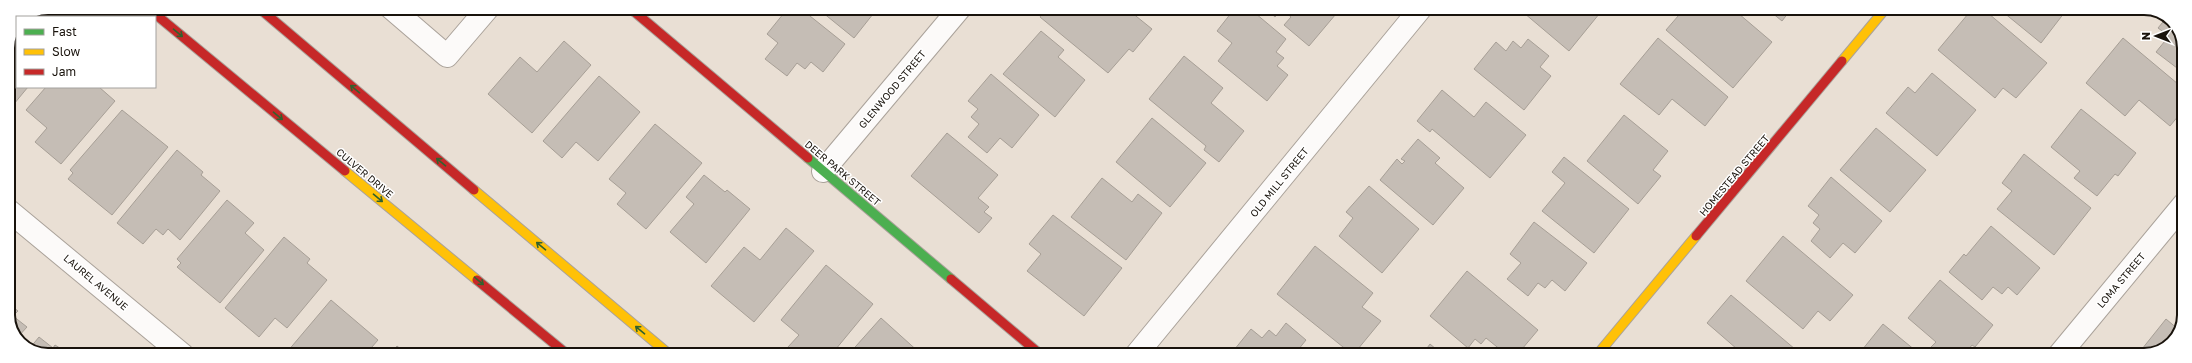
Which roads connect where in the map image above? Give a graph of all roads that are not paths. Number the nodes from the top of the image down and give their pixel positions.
1 (156, 15) edge
2 (267, 15) edge
3 (399, 15) edge
4 (482, 15) edge
5 (638, 15) edge
6 (954, 15) edge
7 (1415, 15) edge
8 (1880, 15) edge
9 (823, 171) junction
10 (2177, 212) edge
11 (15, 216) edge
12 (175, 348) edge
13 (560, 348) edge
14 (662, 348) edge
15 (1033, 348) edge
16 (1142, 348) edge
17 (1604, 348) edge
18 (2065, 348) edge

1 -> 13 main road, CULVER DRIVE
14 -> 2 main road
3 - 4 street
5 - 9 main road, DEER PARK STREET
6 - 9 street, GLENWOOD STREET
7 - 16 street, OLD MILL STREET
8 - 17 main road, HOMESTEAD STREET
9 - 15 main road, DEER PARK STREET
10 - 18 street, LOMA STREET
11 - 12 street, LAUREL AVENUE

